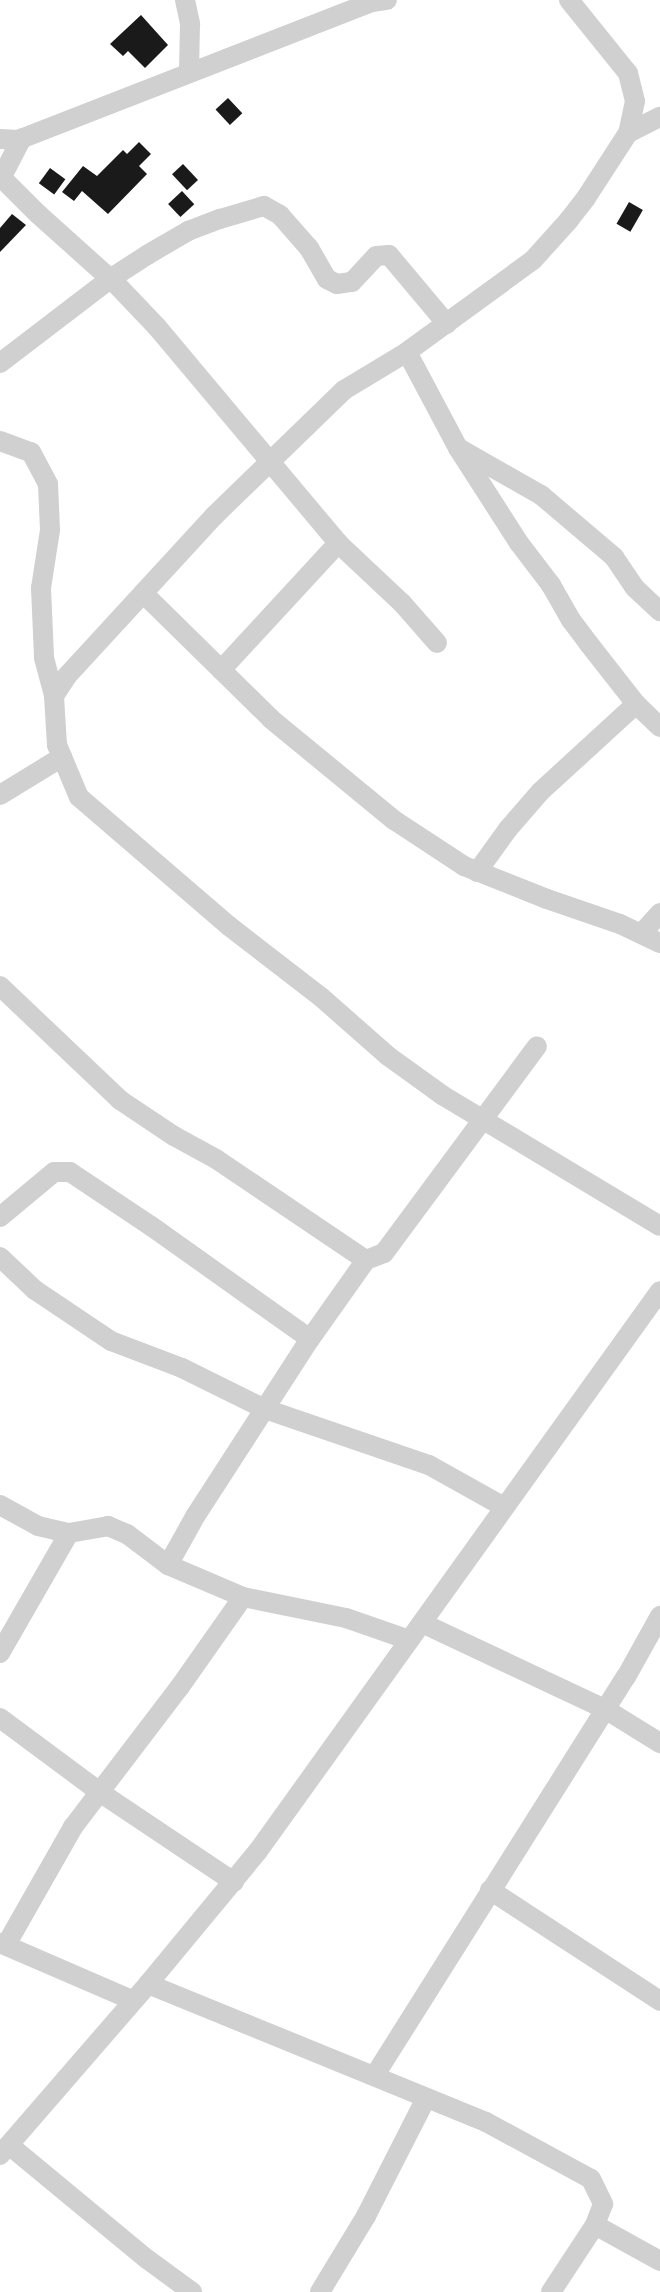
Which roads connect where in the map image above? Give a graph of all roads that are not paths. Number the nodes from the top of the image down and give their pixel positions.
1 (185, 0) edge
2 (387, 0) edge
3 (569, 0) edge
4 (189, 73) junction
5 (660, 117) edge
6 (628, 133) junction
7 (22, 138) junction
8 (0, 139) edge
9 (1, 179) edge
10 (110, 278) junction
11 (447, 324) junction
12 (407, 352) junction
13 (0, 363) edge
14 (0, 441) edge
15 (458, 448) junction
16 (270, 462) junction
17 (338, 543) junction
18 (143, 594) junction
19 (660, 611) edge
20 (437, 643) dead end
21 (221, 670) junction
22 (54, 696) junction
23 (636, 704) junction
24 (660, 727) edge
25 (62, 758) junction
26 (0, 795) edge
27 (477, 872) junction
28 (660, 912) edge
29 (642, 933) junction
30 (660, 943) edge
31 (0, 986) edge
32 (538, 1046) dead end
33 (482, 1120) junction
34 (0, 1217) edge
35 (660, 1226) edge
36 (0, 1257) edge
37 (366, 1260) junction
38 (660, 1291) edge
39 (310, 1339) junction
40 (264, 1410) junction
41 (0, 1505) edge
42 (504, 1508) junction
43 (69, 1533) junction
44 (168, 1565) junction
45 (243, 1597) junction
46 (660, 1616) edge
47 (422, 1623) junction
48 (409, 1640) junction
49 (0, 1653) edge
50 (605, 1709) junction
51 (0, 1718) edge
52 (660, 1743) edge
53 (101, 1792) junction
54 (234, 1882) junction
55 (490, 1890) junction
56 (3, 1944) edge
57 (148, 1984) junction
58 (132, 2000) junction
59 (660, 2001) edge
60 (375, 2075) junction
61 (426, 2098) junction
62 (4, 2150) edge
63 (595, 2226) junction
64 (660, 2261) edge
65 (192, 2292) edge
66 (320, 2292) edge
67 (551, 2292) edge

1 - 4 street
2 - 4 street
3 - 6 street
4 - 7 street
5 - 6 street
6 - 11 street
7 - 8 street
7 - 9 street
9 - 10 street
10 - 11 street
10 - 13 street
10 - 16 street
11 - 12 street
12 - 15 street
12 - 16 street
14 - 22 street
15 - 19 street
15 - 23 street
16 - 17 street
16 - 18 street
17 - 20 street
17 - 21 street
18 - 21 street
18 - 22 street
21 - 27 street
22 - 25 street
23 - 24 street
23 - 27 street
25 - 26 street
25 - 33 street
27 - 29 street
28 - 29 street
29 - 30 street
31 - 37 street
32 - 33 street
33 - 35 street
33 - 37 street
34 - 39 street
36 - 40 street
37 - 39 street
38 - 42 street
39 - 40 street
40 - 42 street
40 - 44 street
41 - 43 street
42 - 47 street
43 - 44 street
43 - 49 street
44 - 45 street
45 - 48 street
45 - 53 street
46 - 50 street
47 - 48 street
47 - 50 street
48 - 54 street
50 - 52 street
50 - 55 street
51 - 53 street
53 - 54 street
53 - 56 street
54 - 57 street
55 - 59 street
55 - 60 street
56 - 58 street
57 - 58 street
57 - 60 street
58 - 62 street
60 - 61 street
61 - 63 street
61 - 66 street
62 - 65 street
63 - 64 street
63 - 67 street

